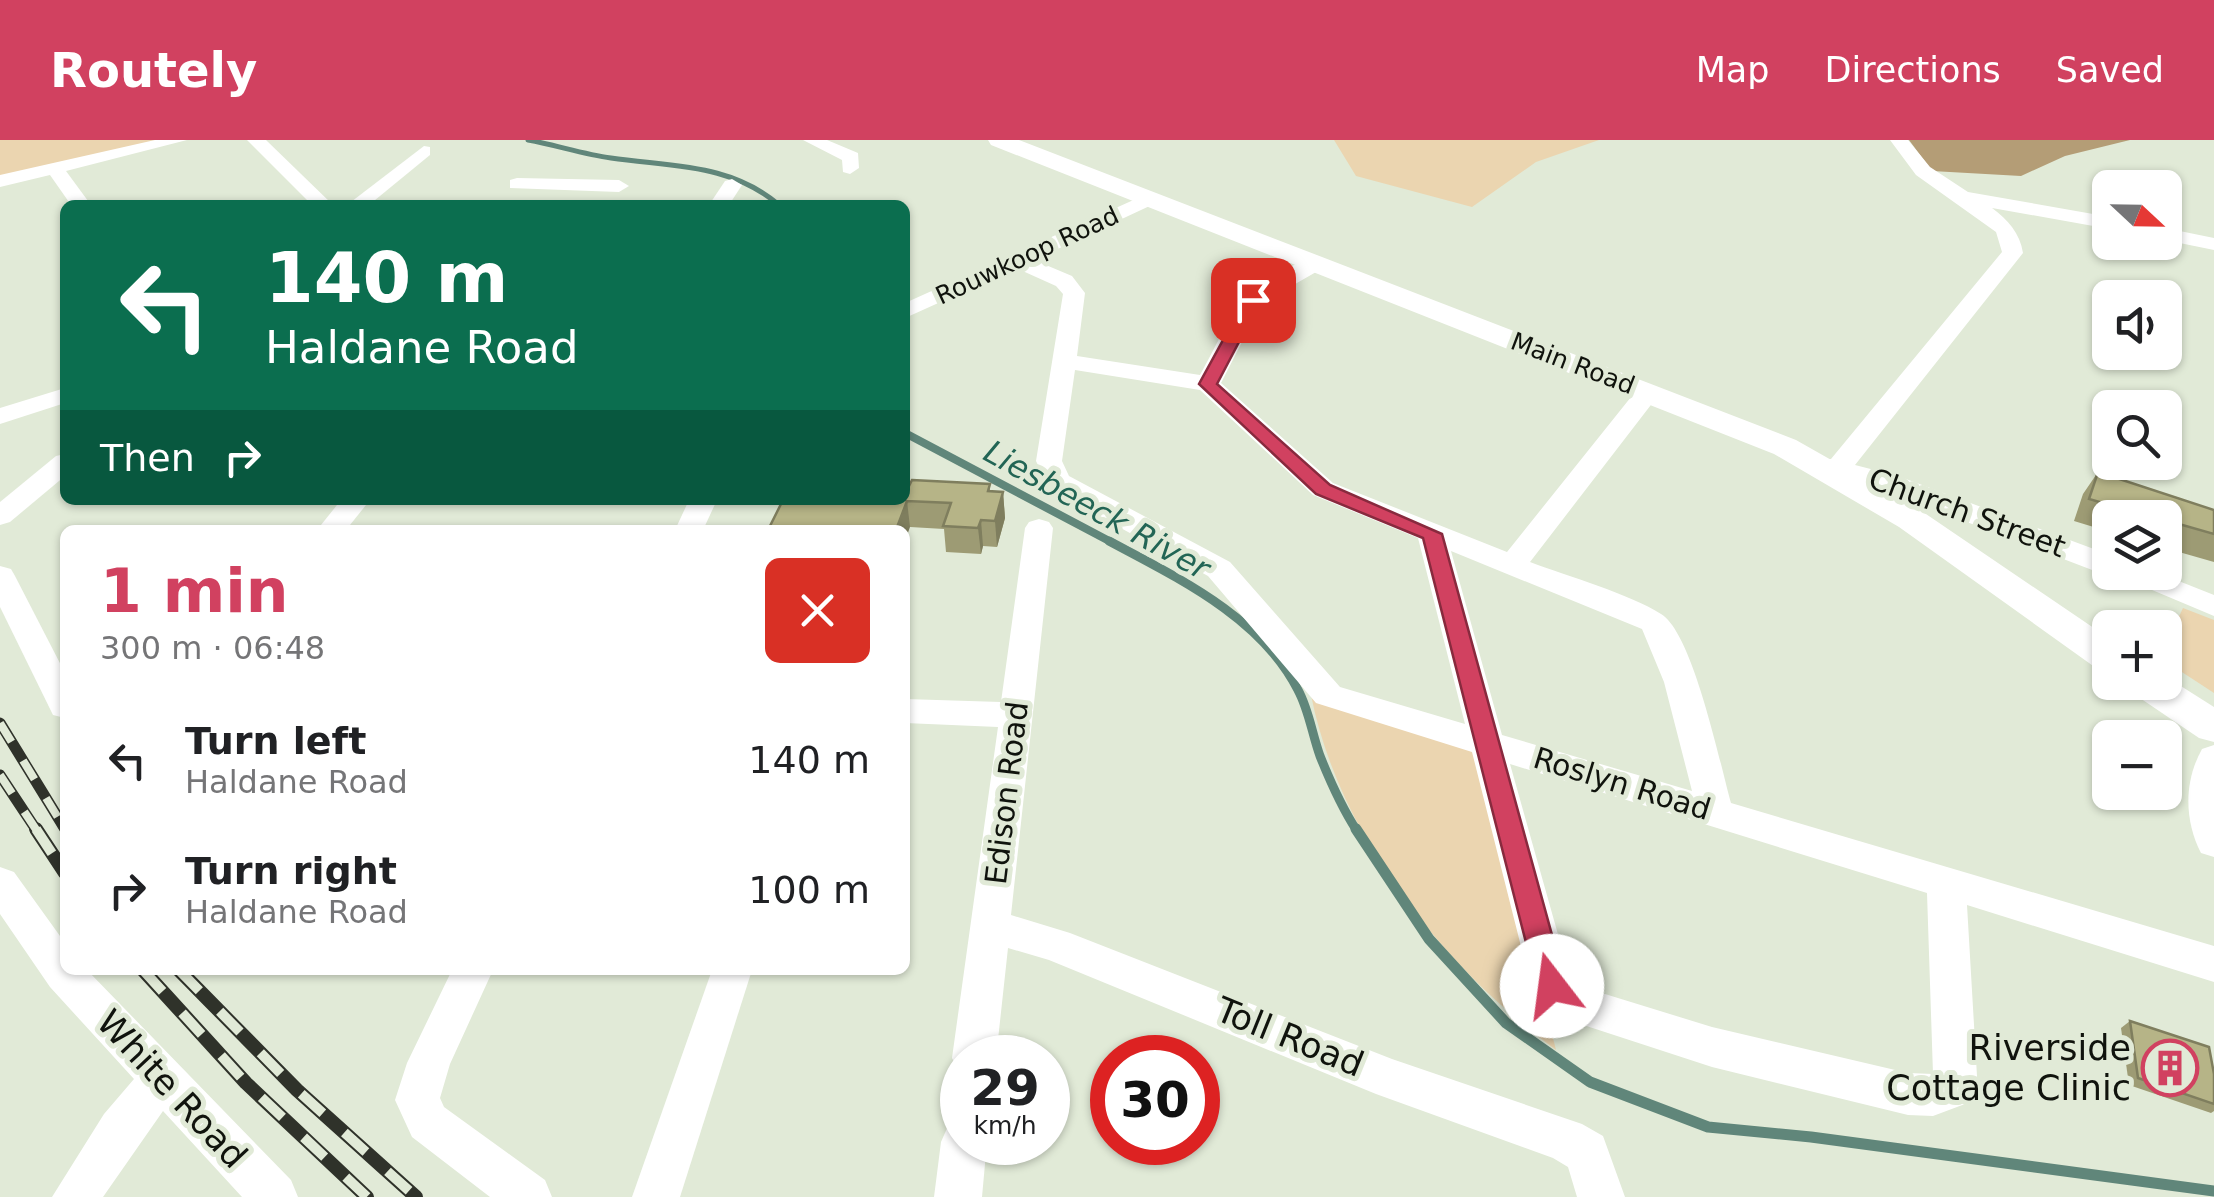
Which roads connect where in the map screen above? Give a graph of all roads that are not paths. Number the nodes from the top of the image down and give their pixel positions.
1 (178, 140) edge
2 (256, 140) edge
3 (812, 140) edge
4 (999, 140) edge
5 (1899, 140) edge
6 (424, 151) dead end
7 (54, 168) junction
8 (634, 168) dead end
9 (850, 168) dead end
10 (0, 181) edge
11 (517, 184) dead end
12 (732, 185) dead end
13 (619, 186) junction
14 (1150, 198) junction
15 (1963, 198) junction
16 (78, 200) edge
17 (318, 200) edge
18 (362, 200) edge
19 (607, 200) edge
20 (722, 200) edge
21 (2092, 219) edge
22 (2182, 237) edge
23 (2214, 244) edge
24 (1016, 260) junction
25 (1315, 263) junction
26 (910, 308) edge
27 (1066, 361) junction
28 (1208, 384) junction
29 (1648, 392) junction
30 (60, 397) edge
31 (0, 416) edge
32 (60, 466) edge
33 (1830, 466) junction
34 (352, 505) edge
35 (0, 516) edge
36 (335, 525) edge
37 (1039, 528) dead end
38 (1432, 534) junction
39 (2092, 559) edge
40 (1512, 565) junction
41 (0, 576) edge
42 (2173, 590) edge
43 (2214, 606) edge
44 (2092, 646) edge
45 (60, 696) edge
46 (2173, 700) edge
47 (910, 710) edge
48 (1016, 715) junction
49 (2214, 728) edge
50 (1488, 744) junction
51 (2214, 758) edge
52 (1715, 812) junction
53 (2214, 842) edge
54 (1946, 882) junction
55 (3, 898) edge
56 (990, 926) junction
57 (2214, 964) edge
58 (60, 969) edge
59 (65, 975) edge
60 (472, 975) edge
61 (730, 975) edge
62 (977, 1035) edge
63 (162, 1079) junction
64 (961, 1165) edge
65 (76, 1197) edge
66 (274, 1197) edge
67 (528, 1197) edge
68 (656, 1197) edge
69 (958, 1197) edge
70 (1601, 1197) edge

1 - 7 street
2 - 17 street
3 - 9 street
4 - 14 main road, Main Road
5 - 15 street
6 - 18 street
7 - 10 street
7 - 16 street
8 - 13 street
11 - 13 street
12 - 20 street
13 - 19 street
14 - 24 street, Rouwkoop Road
14 - 25 main road, Main Road
15 - 21 street
15 - 33 street
22 - 23 street
24 - 26 street, Rouwkoop Road
24 - 27 street, Roslyn Road
25 - 28 street
25 - 29 main road, Main Road
27 - 28 street
27 - 50 street, Roslyn Road
28 - 38 street
29 - 33 main road, Main Road
29 - 40 street
30 - 31 street
32 - 35 street
33 - 39 street, Church Street
33 - 44 main road, Main Road
34 - 36 street
37 - 48 street, Edison Road
38 - 40 street
38 - 50 street
40 - 52 street
41 - 45 street
42 - 43 street
46 - 49 main road
47 - 48 street
48 - 56 street, Edison Road
50 - 52 street, Roslyn Road
50 - 54 street
51 - 53 street
52 - 54 street, Roslyn Road
54 - 57 street, Roslyn Road
55 - 58 street, White Road
56 - 62 street, Edison Road
56 - 70 street, Toll Road
59 - 63 street, White Road
60 - 67 street
61 - 68 street
63 - 65 street
63 - 66 street, White Road
64 - 69 street

